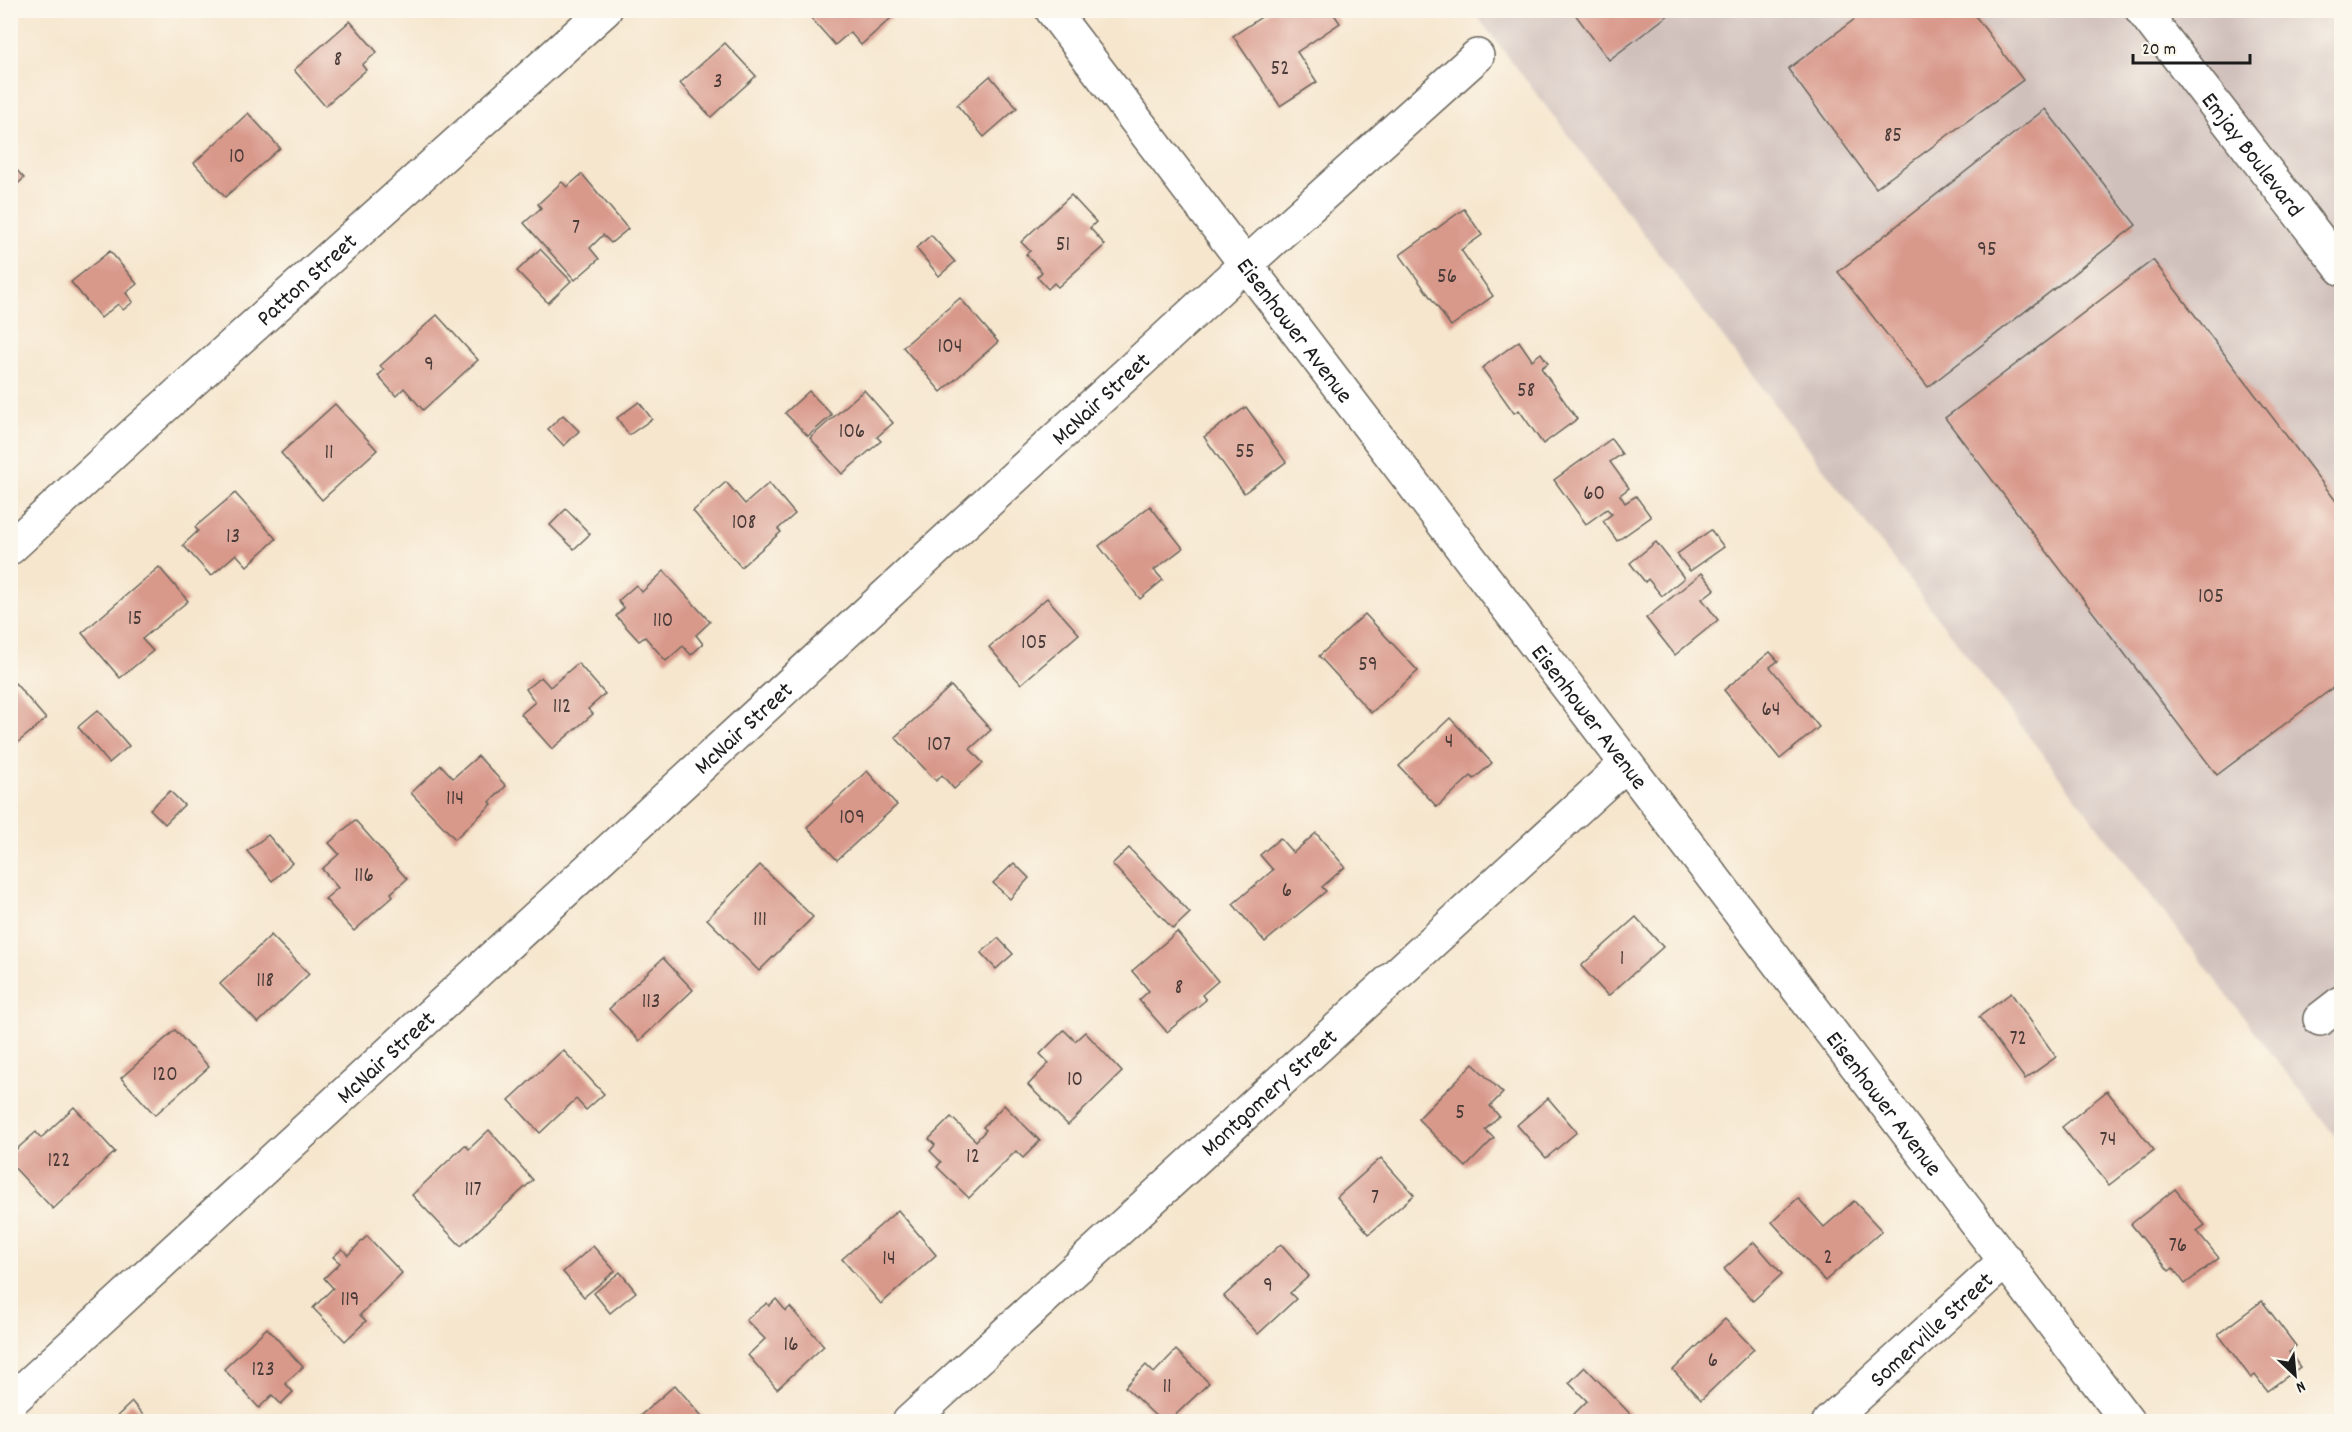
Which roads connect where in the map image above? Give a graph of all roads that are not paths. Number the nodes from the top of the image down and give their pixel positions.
1 (605, 10) edge
2 (1052, 10) edge
3 (2142, 10) edge
4 (1477, 56) dead end
5 (1246, 264) junction
6 (2342, 269) edge
7 (10, 548) edge
8 (1626, 764) junction
9 (2006, 1260) junction
10 (10, 1402) edge
11 (909, 1422) edge
12 (1829, 1422) edge
13 (2128, 1422) edge

1 - 7 street, Patton Street
2 - 5 street, Eisenhower Avenue
3 - 6 street, Emjay Boulevard
4 - 5 street, McNair Street
5 - 8 street, Eisenhower Avenue
5 - 10 street, McNair Street
8 - 9 street, Eisenhower Avenue
8 - 11 street, Montgomery Street
9 - 12 street, Somerville Street
9 - 13 street, Eisenhower Avenue

